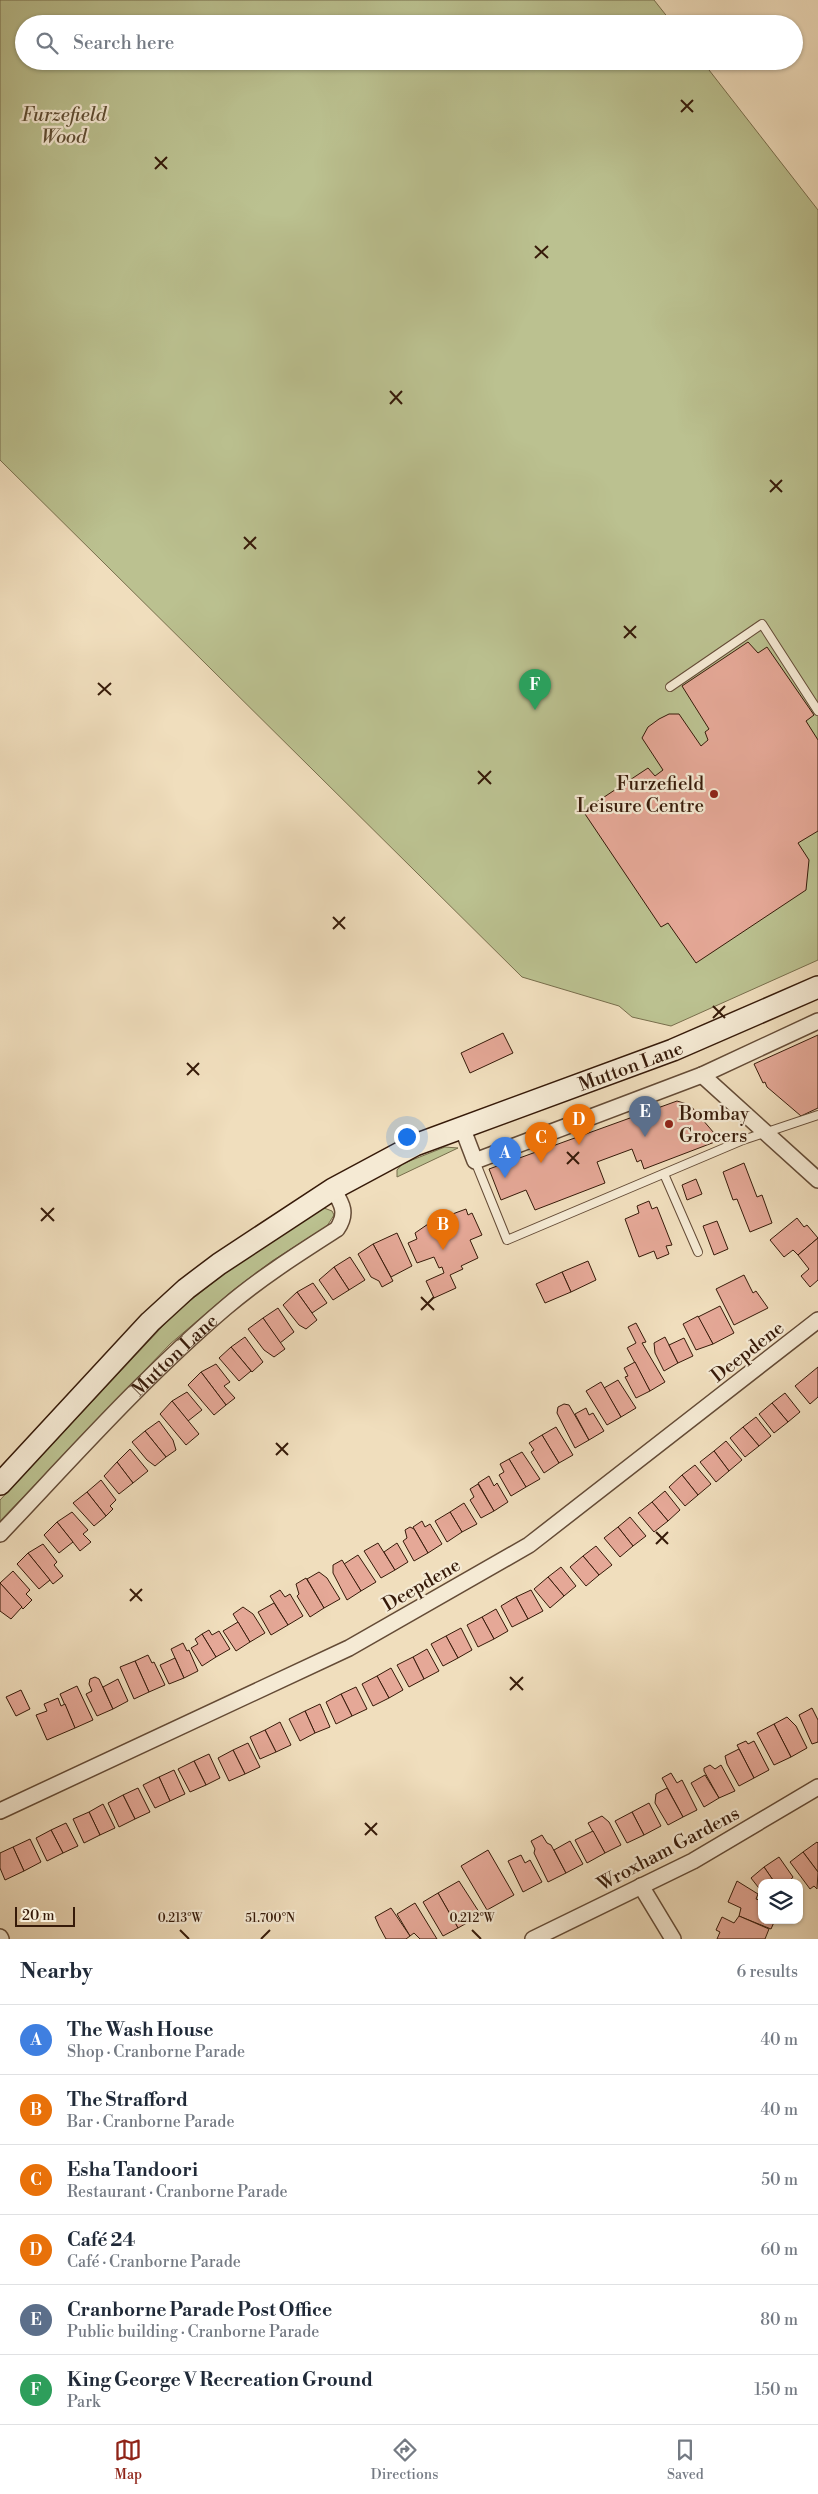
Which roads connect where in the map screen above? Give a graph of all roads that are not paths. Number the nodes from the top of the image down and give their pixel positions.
1 (670, 687) dead end
2 (818, 711) edge
3 (818, 987) edge
4 (818, 1021) edge
5 (702, 1075) junction
6 (818, 1115) edge
7 (462, 1127) junction
8 (767, 1133) junction
9 (476, 1161) junction
10 (664, 1174) junction
11 (818, 1180) edge
12 (333, 1189) junction
13 (698, 1252) dead end
14 (818, 1320) edge
15 (0, 1484) edge
16 (0, 1534) edge
17 (818, 1787) edge
18 (0, 1811) edge
19 (642, 1886) junction
20 (533, 1939) edge
21 (673, 1939) edge

1 - 2 lane
3 - 7 main road, Mutton Lane
4 - 5 street
5 - 8 street
5 - 9 street
6 - 8 lane
7 - 9 street
7 - 12 main road, Mutton Lane
8 - 10 lane
8 - 11 street
9 - 10 lane
10 - 13 lane
12 - 15 main road, Mutton Lane
12 - 16 street, Mutton Lane
14 - 18 street, Deepdene
17 - 19 street, Wroxham Gardens
19 - 20 street, Wroxham Gardens
19 - 21 street

